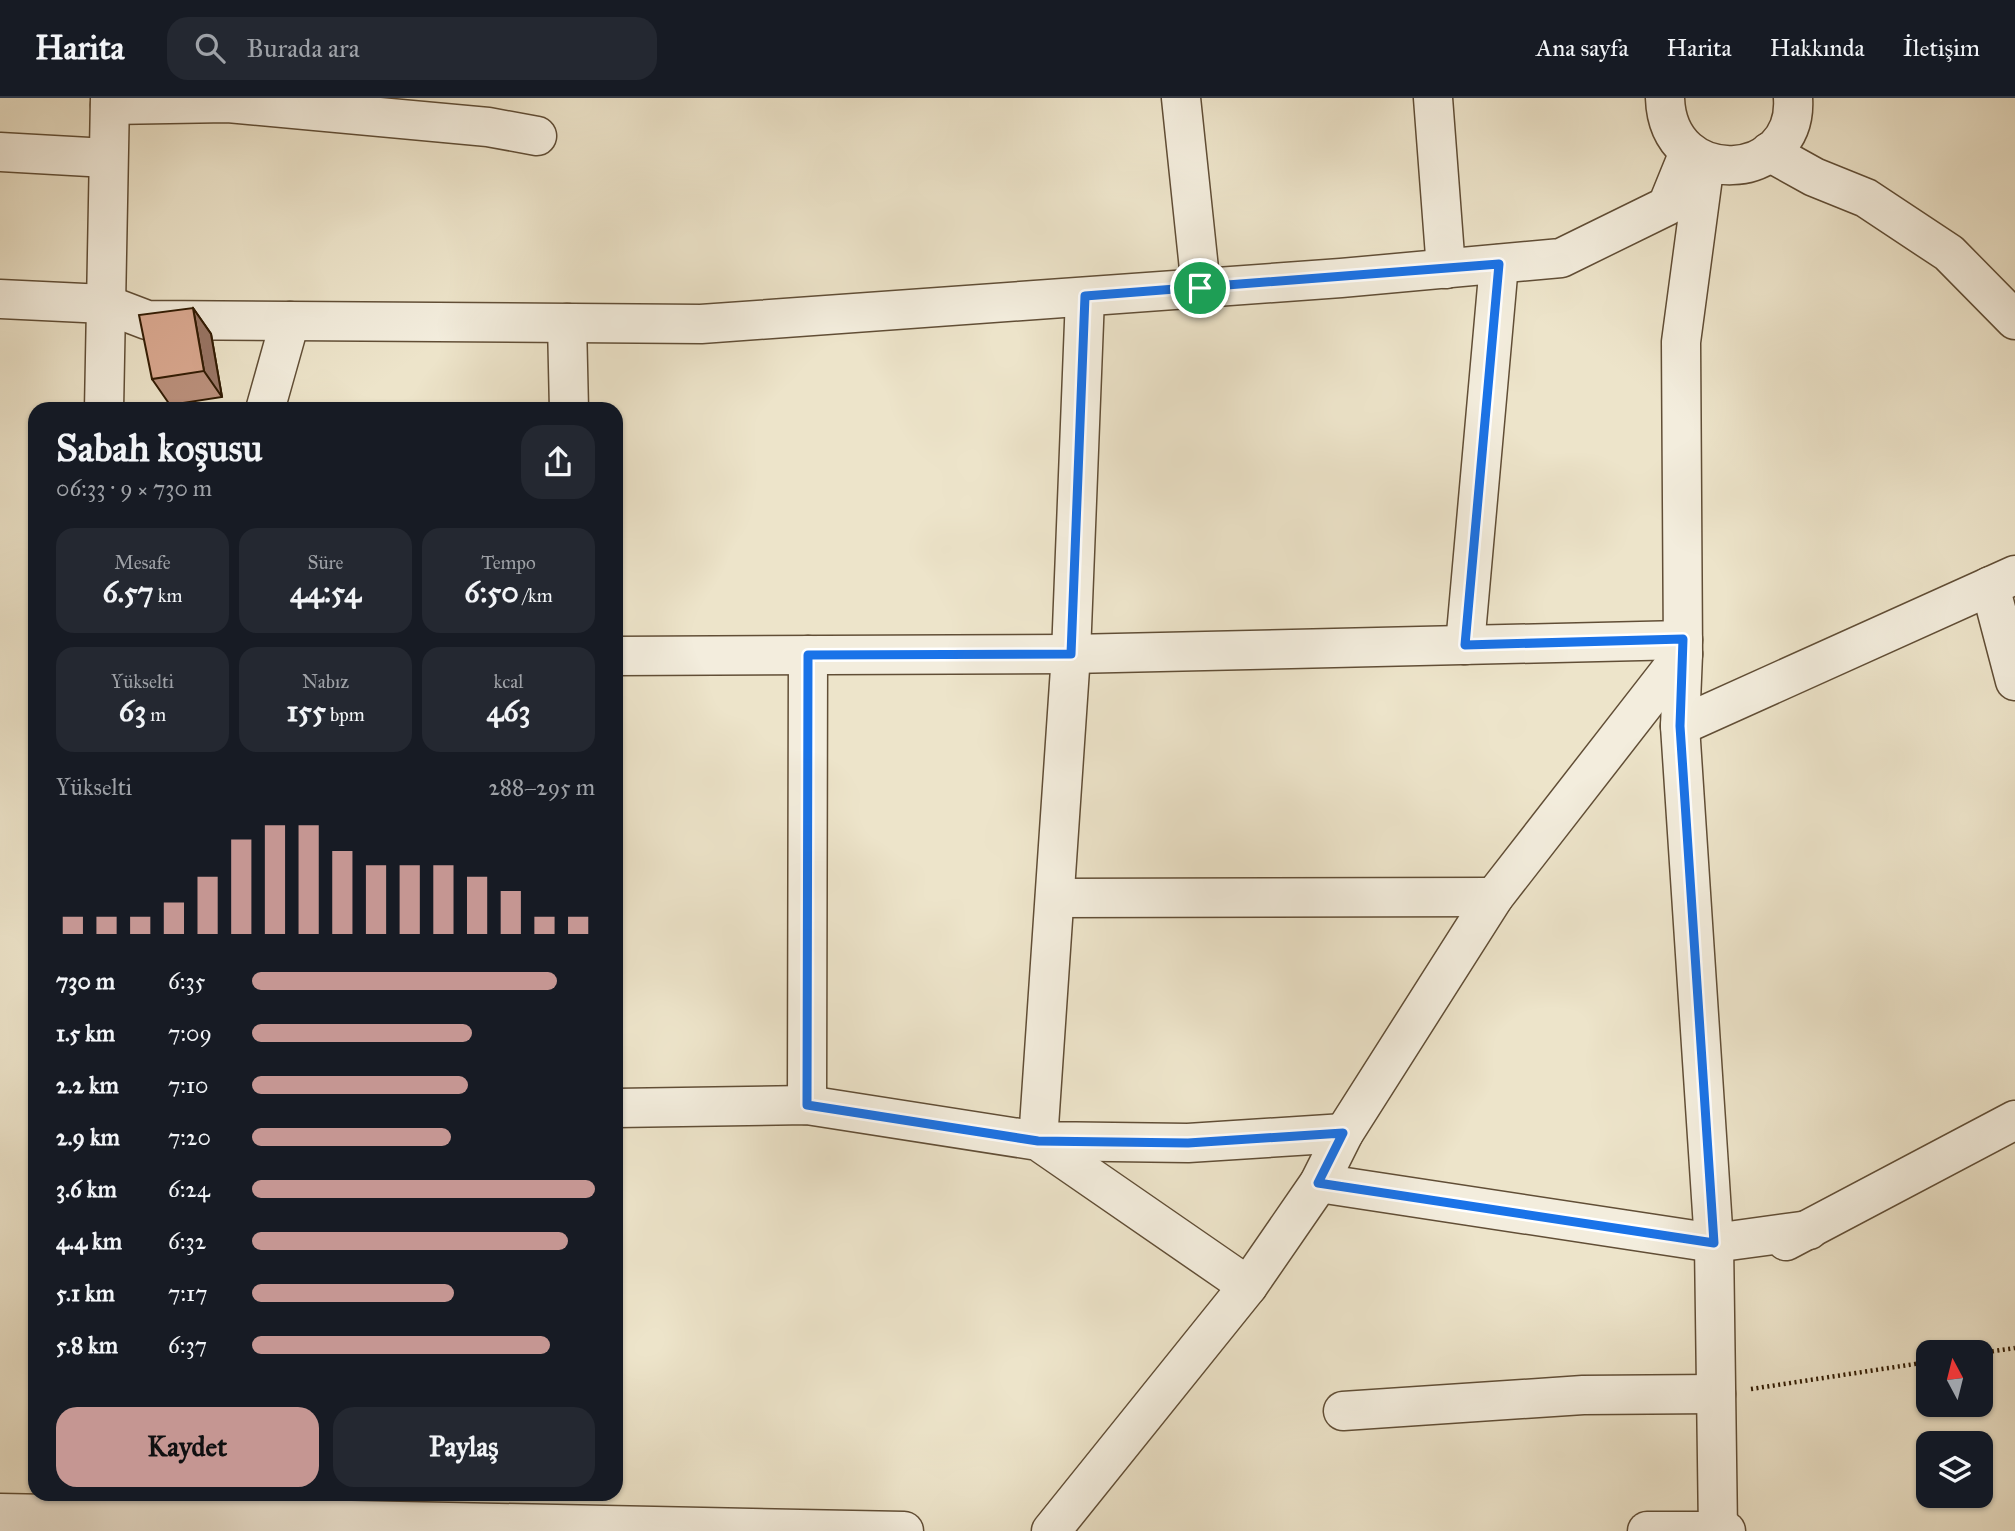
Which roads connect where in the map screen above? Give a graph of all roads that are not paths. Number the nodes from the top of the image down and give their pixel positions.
1 (1181, 98) edge
2 (1433, 98) edge
3 (1665, 98) edge
4 (1793, 98) edge
5 (110, 102) edge
6 (537, 136) dead end
7 (0, 152) edge
8 (1769, 152) junction
9 (1697, 157) junction
10 (107, 158) junction
11 (1499, 264) junction
12 (1446, 268) junction
13 (1200, 288) junction
14 (1085, 296) junction
15 (0, 299) edge
16 (105, 304) junction
17 (2015, 320) edge
18 (290, 321) junction
19 (567, 323) junction
20 (104, 402) edge
21 (267, 402) edge
22 (569, 402) edge
23 (2006, 588) edge
24 (1465, 645) junction
25 (1683, 647) junction
26 (1071, 654) junction
27 (808, 655) junction
28 (623, 656) edge
29 (2015, 681) edge
30 (1680, 726) junction
31 (1494, 897) junction
32 (1055, 898) junction
33 (807, 1105) junction
34 (623, 1108) edge
35 (2015, 1120) edge
36 (1343, 1133) junction
37 (1038, 1141) junction
38 (1318, 1183) junction
39 (1714, 1259) junction
40 (1248, 1286) junction
41 (1716, 1394) junction
42 (1343, 1411) dead end
43 (0, 1513) edge
44 (62, 1513) edge
45 (904, 1531) edge
46 (1051, 1531) edge
47 (1647, 1531) edge
48 (1718, 1531) edge
49 (1726, 1531) edge

1 - 13 street
2 - 12 street
3 - 9 street
4 - 8 street
5 - 6 street
5 - 10 street
7 - 10 street
8 - 9 street
8 - 17 street
9 - 11 street
9 - 25 street
10 - 16 street
11 - 12 street
11 - 24 street
12 - 13 street
13 - 14 street
14 - 19 street
14 - 26 street
15 - 16 street
16 - 18 street
16 - 20 street
18 - 19 street
18 - 21 street
19 - 22 street
23 - 29 street
23 - 30 street
24 - 25 street
24 - 26 street
25 - 30 street
25 - 31 street
26 - 27 street
26 - 32 street
27 - 28 street
27 - 33 street
30 - 39 street
31 - 32 street
31 - 36 street
32 - 37 street
33 - 34 street
33 - 37 street
35 - 39 street
36 - 37 street
36 - 38 street
37 - 40 street
38 - 39 street
38 - 40 street
39 - 41 street
40 - 46 street
41 - 42 street
41 - 48 street
43 - 44 street
44 - 45 street
47 - 48 street
48 - 49 street

